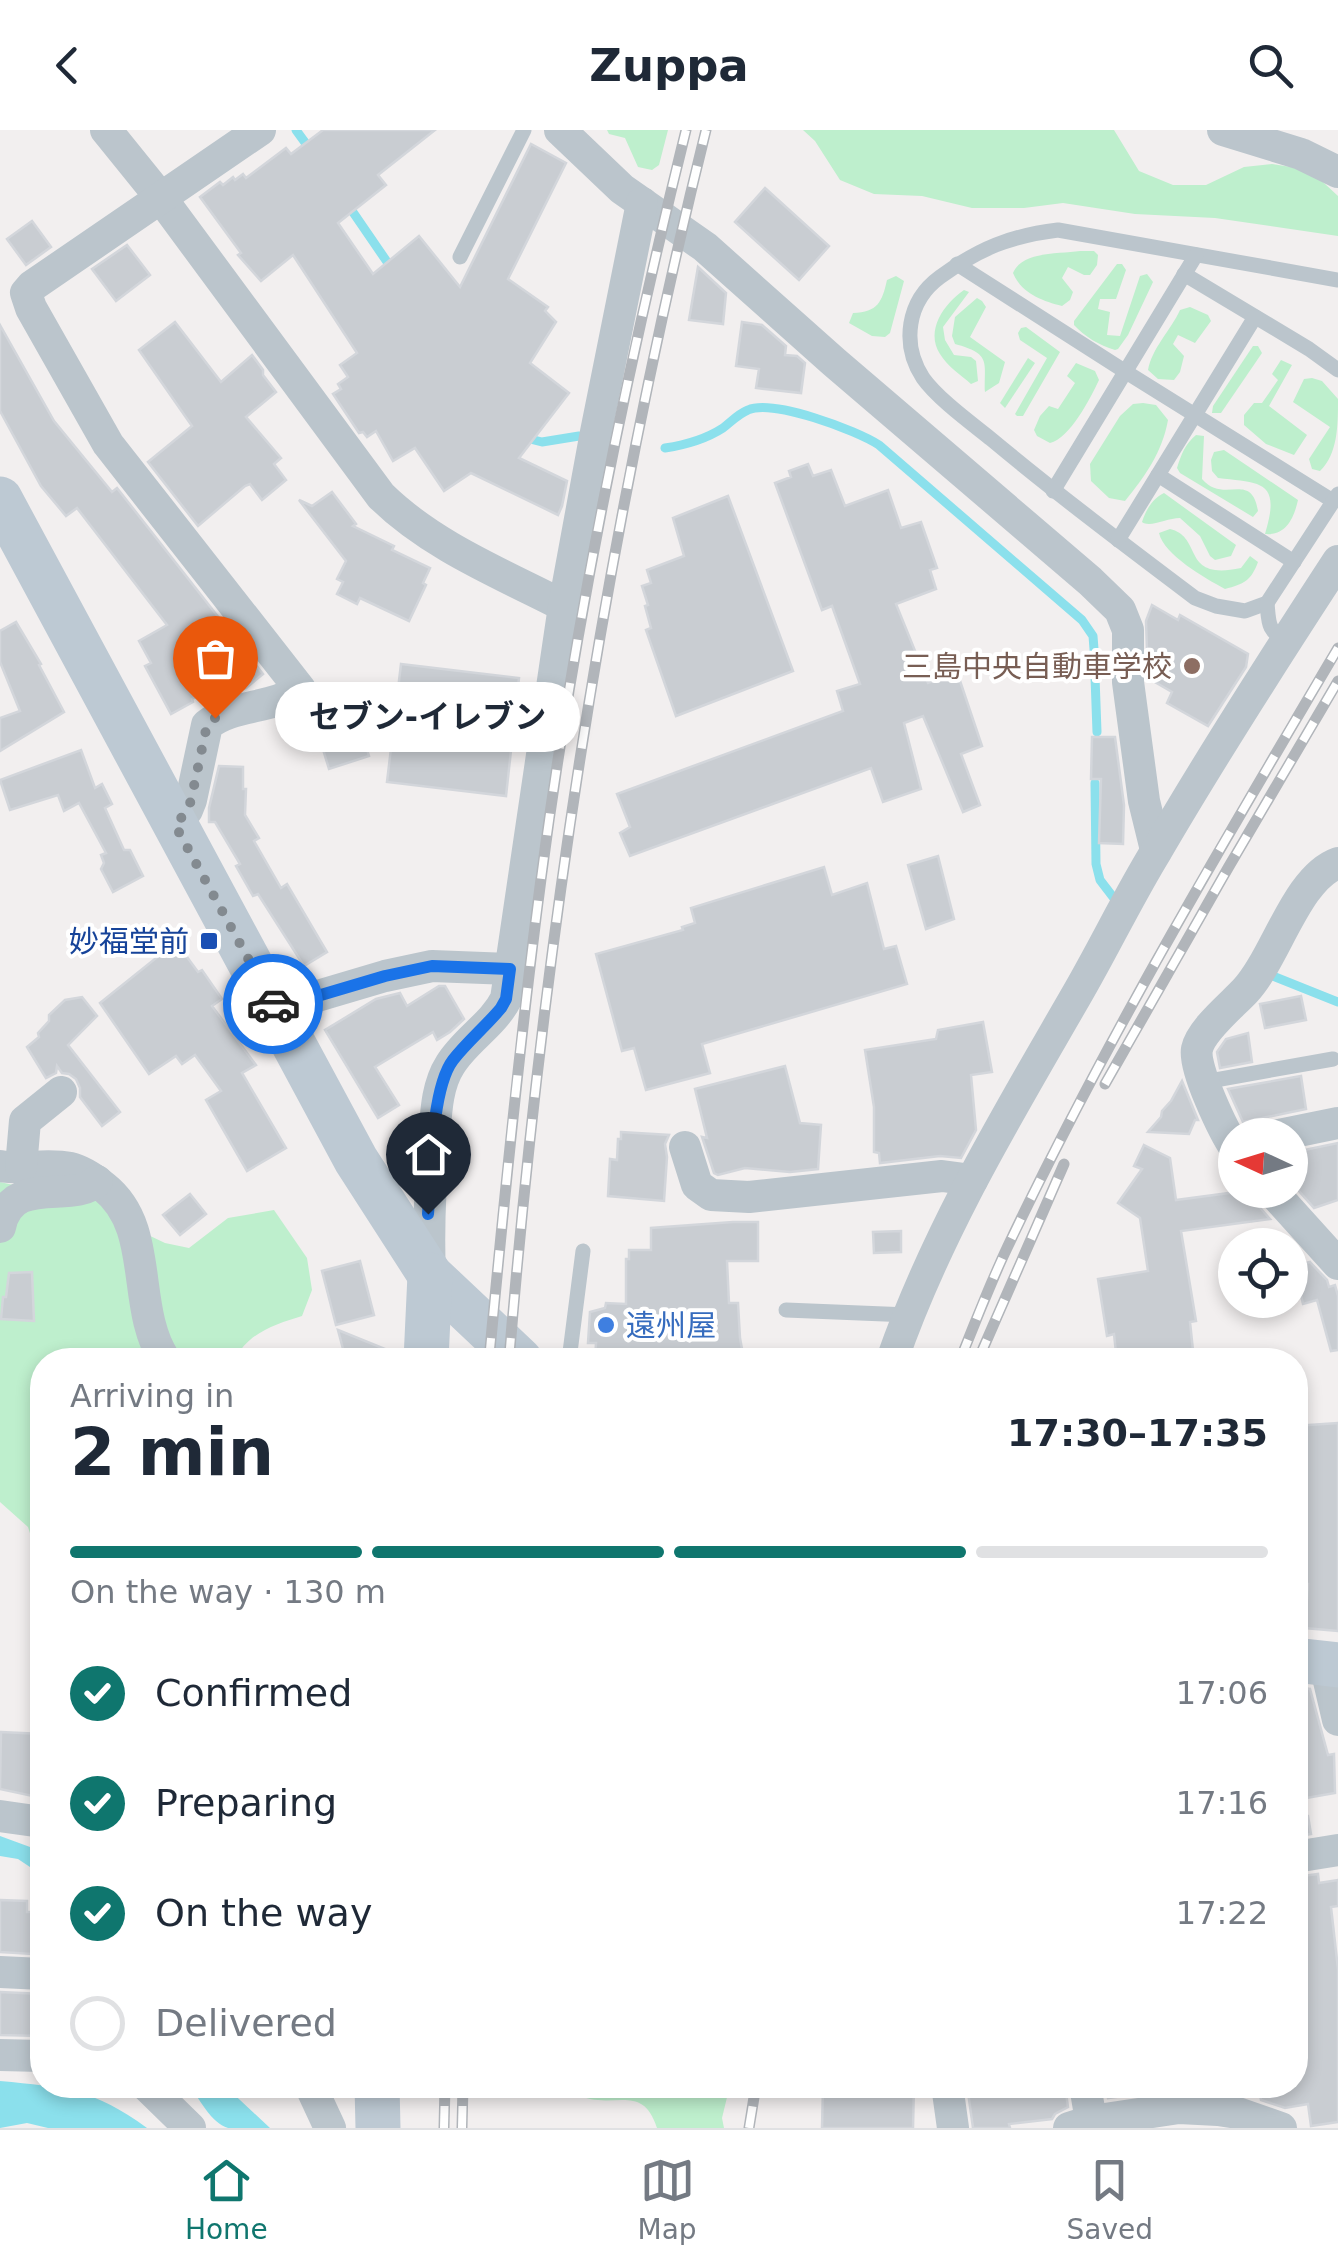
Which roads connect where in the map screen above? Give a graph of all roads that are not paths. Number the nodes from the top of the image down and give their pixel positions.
1 (106, 130) edge
2 (260, 130) edge
3 (524, 130) edge
4 (560, 130) edge
5 (1223, 130) edge
6 (1338, 172) edge
7 (161, 198) junction
8 (642, 203) junction
9 (1196, 254) junction
10 (460, 257) dead end
11 (957, 264) junction
12 (1184, 274) junction
13 (1338, 280) edge
14 (1255, 318) junction
15 (1338, 370) edge
16 (1126, 372) junction
17 (1194, 415) junction
18 (1158, 475) junction
19 (1054, 491) junction
20 (1336, 498) edge
21 (0, 499) edge
22 (1118, 540) junction
23 (1338, 561) edge
24 (1294, 562) junction
25 (1267, 603) junction
26 (564, 606) junction
27 (1286, 642) junction
28 (175, 825) junction
29 (1156, 850) junction
30 (1338, 863) edge
31 (510, 969) junction
32 (278, 1014) junction
33 (1333, 1059) dead end
34 (1204, 1082) junction
35 (61, 1092) dead end
36 (1219, 1118) edge
37 (1338, 1123) edge
38 (1308, 1129) edge
39 (685, 1146) dead end
40 (11, 1166) edge
41 (972, 1180) junction
42 (97, 1181) junction
43 (1287, 1208) edge
44 (0, 1227) edge
45 (583, 1251) dead end
46 (1338, 1264) edge
47 (430, 1275) junction
48 (786, 1310) dead end
49 (909, 1314) junction
50 (159, 1348) edge
51 (427, 1348) edge
52 (507, 1348) edge
53 (571, 1348) edge
54 (896, 1348) edge
55 (1319, 1663) edge
56 (1338, 1720) edge
57 (0, 1816) edge
58 (30, 1820) edge
59 (1338, 1850) edge
60 (1308, 1856) edge
61 (0, 1972) edge
62 (30, 1973) edge
63 (0, 2055) edge
64 (30, 2056) edge
65 (159, 2098) edge
66 (316, 2098) edge
67 (333, 2098) edge
68 (378, 2098) edge
69 (949, 2098) edge
70 (1083, 2098) edge
71 (1236, 2099) edge
72 (1080, 2125) edge
73 (328, 2127) edge
74 (190, 2128) edge
75 (378, 2128) edge
76 (953, 2128) edge
77 (1281, 2128) edge

1 - 7 street
2 - 7 street
3 - 10 lane
4 - 8 street
5 - 6 street
7 - 26 street
7 - 28 street
8 - 26 street
8 - 29 street
9 - 11 lane
9 - 12 lane
9 - 13 lane
11 - 16 lane
11 - 19 lane
12 - 14 lane
12 - 16 lane
14 - 15 lane
14 - 17 lane
16 - 17 lane
16 - 19 lane
17 - 18 lane
17 - 20 lane
18 - 22 lane
18 - 24 lane
19 - 22 lane
20 - 24 lane
21 - 28 street
22 - 25 lane
23 - 27 street
24 - 25 lane
25 - 27 lane
26 - 31 street
27 - 29 street
28 - 32 street
29 - 41 street
30 - 34 street
31 - 32 street
31 - 47 street
32 - 47 street
33 - 34 lane
34 - 36 street
35 - 40 street
37 - 38 street
39 - 41 street
40 - 42 street
41 - 49 street
42 - 44 street
42 - 50 street
43 - 46 street
45 - 53 lane
47 - 51 street
47 - 52 street
48 - 49 lane
49 - 54 street
55 - 56 street
57 - 58 street
59 - 60 street
61 - 62 street
63 - 64 street
65 - 74 street
66 - 73 street
67 - 73 street
68 - 75 street
69 - 76 street
70 - 72 street
71 - 72 street
71 - 77 street

